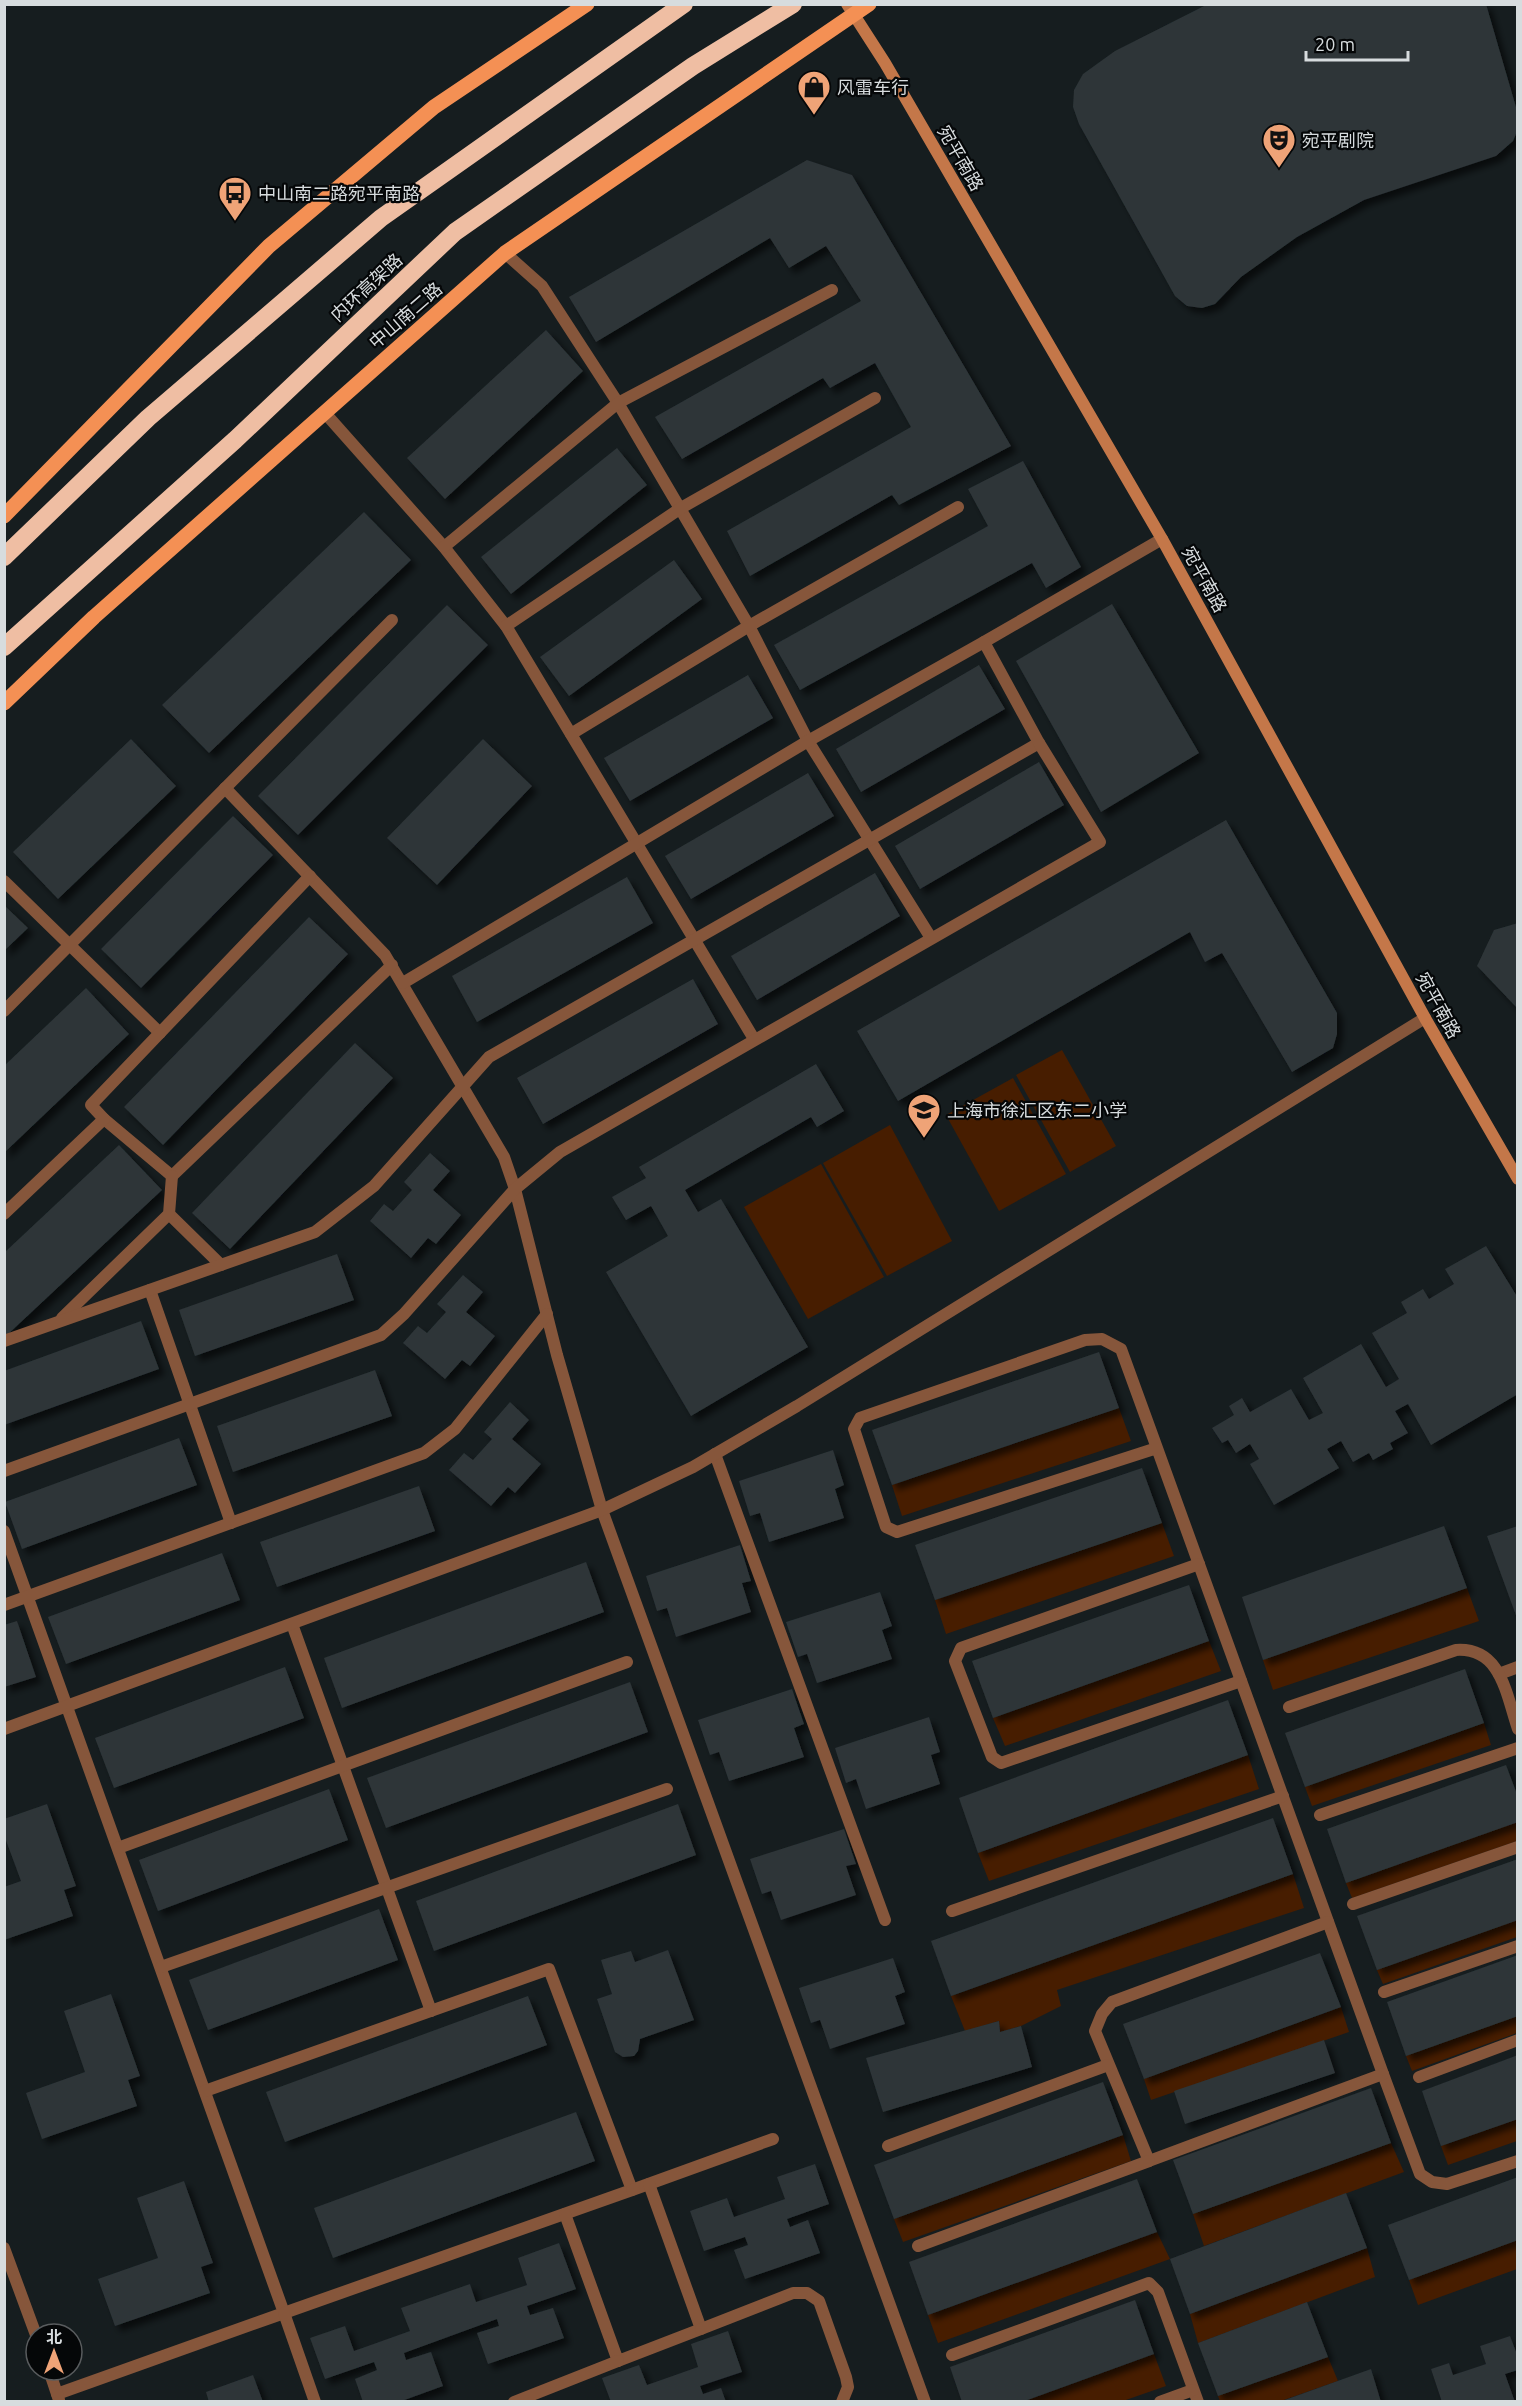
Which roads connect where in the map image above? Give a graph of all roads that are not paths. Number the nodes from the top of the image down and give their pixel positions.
1 (587, 4) edge
2 (684, 4) edge
3 (793, 4) edge
4 (869, 4) edge
5 (850, 9) edge
6 (505, 253) junction
7 (832, 290) dead end
8 (875, 398) dead end
9 (618, 403) junction
10 (325, 413) junction
11 (958, 507) dead end
12 (681, 508) junction
13 (4, 516) edge
14 (1162, 539) junction
15 (444, 547) junction
16 (4, 558) edge
17 (392, 620) dead end
18 (506, 626) junction
19 (749, 626) junction
20 (984, 642) junction
21 (4, 647) edge
22 (4, 703) edge
23 (571, 734) junction
24 (808, 741) junction
25 (1039, 743) junction
26 (225, 788) junction
27 (868, 840) junction
28 (635, 843) junction
29 (310, 876) junction
30 (4, 881) edge
31 (931, 938) junction
32 (692, 940) junction
33 (70, 945) junction
34 (392, 965) junction
35 (403, 983) junction
36 (4, 1011) edge
37 (1425, 1018) junction
38 (160, 1033) junction
39 (754, 1039) junction
40 (463, 1086) junction
41 (104, 1119) junction
42 (172, 1176) junction
43 (1518, 1179) edge
44 (515, 1189) junction
45 (4, 1214) edge
46 (169, 1214) junction
47 (221, 1264) junction
48 (150, 1290) junction
49 (547, 1314) junction
50 (58, 1322) junction
51 (4, 1341) edge
52 (188, 1405) junction
53 (1157, 1448) junction
54 (715, 1454) junction
55 (4, 1471) edge
56 (602, 1510) junction
57 (231, 1523) junction
58 (4, 1531) edge
59 (1199, 1564) junction
60 (28, 1596) junction
61 (4, 1605) edge
62 (292, 1624) junction
63 (627, 1662) dead end
64 (1518, 1667) edge
65 (1499, 1674) junction
66 (1241, 1681) junction
67 (68, 1706) junction
68 (1289, 1707) dead end
69 (4, 1729) edge
70 (1518, 1729) edge
71 (1518, 1748) edge
72 (344, 1766) junction
73 (667, 1789) dead end
74 (1282, 1796) junction
75 (1320, 1815) dead end
76 (118, 1848) junction
77 (1518, 1848) edge
78 (387, 1888) junction
79 (1353, 1904) dead end
80 (951, 1911) dead end
81 (885, 1920) dead end
82 (1328, 1922) junction
83 (1518, 1946) edge
84 (161, 1967) junction
85 (1384, 1992) dead end
86 (431, 2011) junction
87 (1518, 2040) edge
88 (1108, 2065) junction
89 (1383, 2074) junction
90 (1419, 2076) dead end
91 (205, 2091) junction
92 (773, 2139) dead end
93 (888, 2146) dead end
94 (1149, 2161) junction
95 (1518, 2161) edge
96 (649, 2184) junction
97 (632, 2190) junction
98 (565, 2214) junction
99 (918, 2246) dead end
100 (4, 2248) edge
101 (284, 2313) junction
102 (31, 2322) edge
103 (701, 2329) junction
104 (951, 2355) dead end
105 (618, 2361) junction
106 (53, 2382) edge
107 (1196, 2396) edge
108 (59, 2398) edge
109 (315, 2402) edge
110 (514, 2402) edge
111 (842, 2402) edge
112 (924, 2402) edge
113 (1160, 2402) edge

1 - 13 main road
2 - 16 highway
3 - 21 highway, 内环高架路
4 - 5 main road, 中山南二路
5 - 6 main road, 中山南二路
5 - 14 main road, 宛平南路
6 - 9 street
6 - 10 main road, 中山南二路
7 - 9 street
8 - 12 street
9 - 12 street
9 - 15 street
10 - 15 street
10 - 22 main road, 中山南二路
11 - 19 street
12 - 18 street
12 - 19 street
14 - 20 street
14 - 37 main road, 宛平南路
15 - 18 street
17 - 26 street
18 - 23 street
19 - 23 street
19 - 24 street
20 - 24 street
20 - 25 street
23 - 28 street
24 - 27 street
24 - 28 street
25 - 27 street
25 - 31 street
26 - 29 street
26 - 33 street
27 - 31 street
27 - 32 street
28 - 32 street
28 - 35 street
29 - 34 street
29 - 38 street
30 - 33 street
31 - 39 street
32 - 39 street
32 - 40 street
33 - 36 street
33 - 38 street
34 - 35 street
34 - 42 street
35 - 40 street
37 - 43 main road, 宛平南路
37 - 54 street
38 - 41 street
39 - 44 street
40 - 44 street
40 - 47 street
41 - 42 street
41 - 45 street
42 - 46 street
44 - 49 street
44 - 52 street
46 - 47 street
46 - 50 street
47 - 48 street
48 - 50 street
48 - 52 street
49 - 56 street
49 - 57 street
50 - 51 street
52 - 55 street
52 - 57 street
53 - 53 street
53 - 59 street
54 - 56 street
54 - 81 street
56 - 62 street
56 - 112 street
57 - 60 street
58 - 60 street
59 - 66 street
59 - 66 street
60 - 61 street
60 - 67 street
62 - 67 street
62 - 72 street
63 - 72 street
64 - 65 street
65 - 68 street
65 - 70 street
66 - 74 street
67 - 69 street
67 - 76 street
71 - 75 street
72 - 76 street
72 - 78 street
73 - 78 street
74 - 80 street
74 - 82 street
76 - 84 street
77 - 79 street
78 - 84 street
78 - 86 street
82 - 88 street
82 - 89 street
83 - 85 street
84 - 91 street
86 - 91 street
86 - 97 street
87 - 90 street
88 - 93 street
88 - 94 street
89 - 94 street
89 - 95 street
91 - 101 street
92 - 96 street
94 - 99 street
96 - 97 street
96 - 103 street
97 - 98 street
98 - 101 street
98 - 105 street
100 - 102 street
101 - 108 street
101 - 109 street
103 - 105 street
103 - 111 street
104 - 107 street
105 - 110 street
106 - 108 street
107 - 113 street

